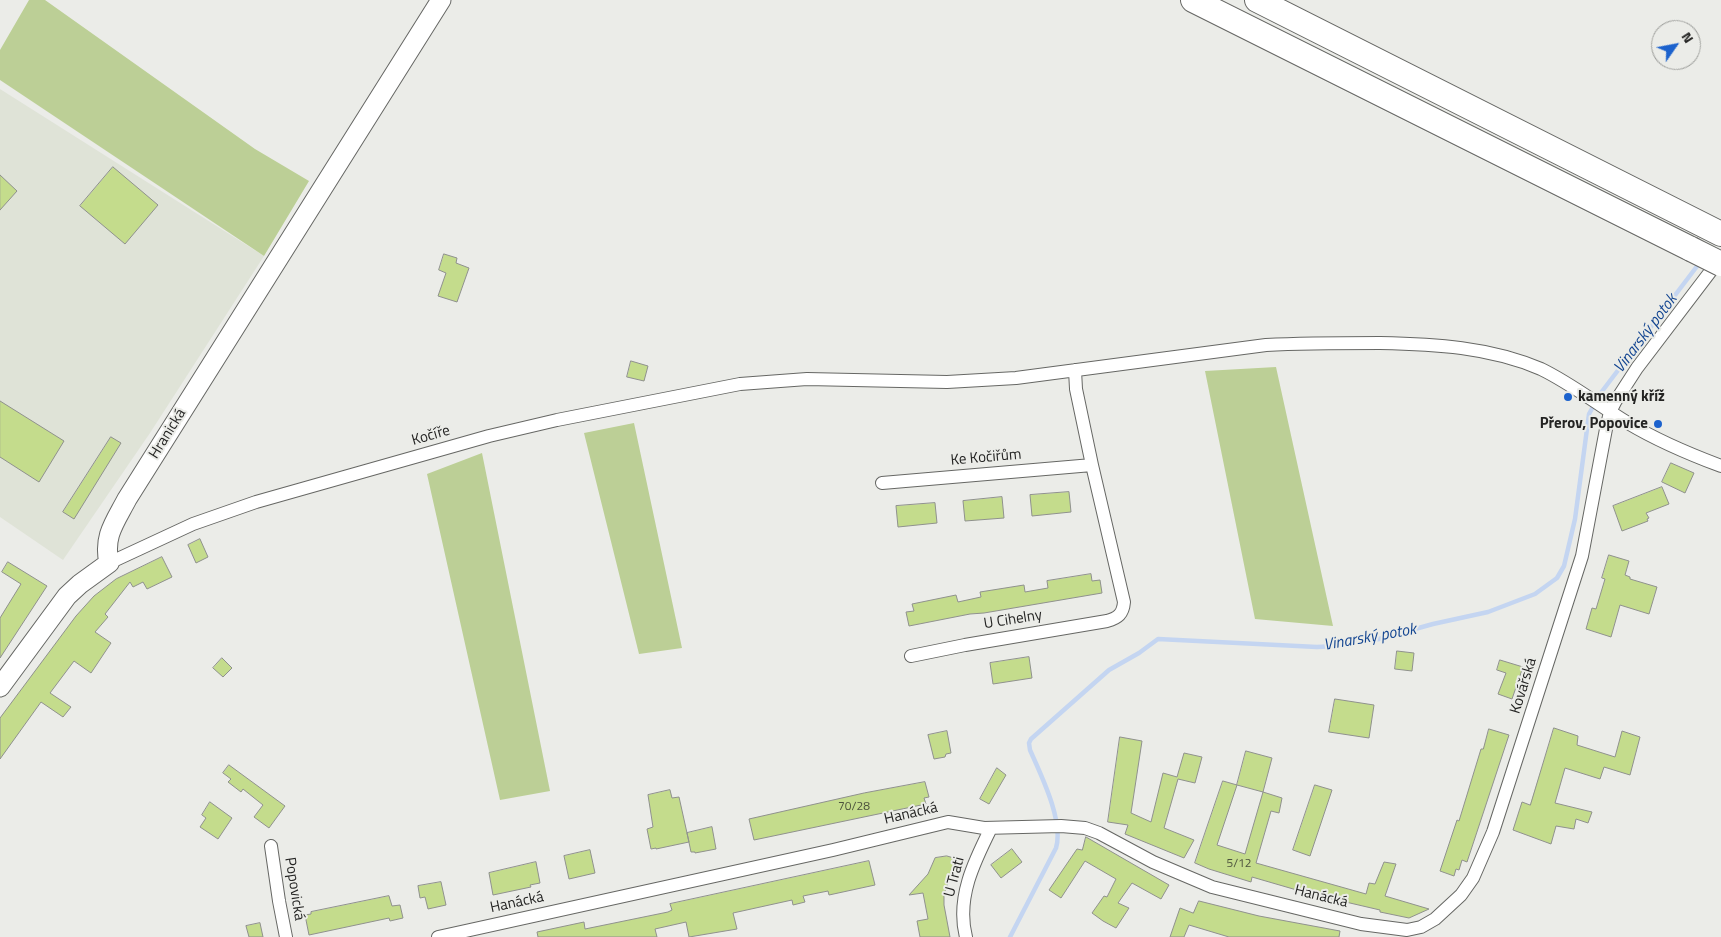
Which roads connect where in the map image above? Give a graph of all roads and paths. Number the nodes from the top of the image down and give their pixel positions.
1 (441, 0) edge
2 (1194, 0) edge
3 (1257, 0) edge
4 (1715, 230) edge
5 (1721, 257) edge
6 (1721, 264) edge
7 (1074, 370) junction
8 (1606, 409) junction
9 (1092, 465) junction
10 (1721, 466) edge
11 (882, 483) dead end
12 (109, 563) junction
13 (911, 656) dead end
14 (0, 687) edge
15 (991, 828) junction
16 (271, 846) dead end
17 (1417, 933) edge
18 (286, 937) edge
19 (438, 937) edge
20 (966, 937) edge

1 - 12 main road, Hranická
2 - 6 highway, bridge
3 - 4 highway
5 - 8 street, Kovářská
7 - 8 street, Kočíře
7 - 9 street
7 - 12 street, Kočíře
8 - 10 street, Kočíře
8 - 17 street, Kovářská
9 - 11 street, Ke Kočiřům
9 - 13 street, U Cihelny
12 - 14 main road
15 - 17 street, Hanácká
15 - 19 street, Hanácká
15 - 20 street, U Trati
16 - 18 street, Popovická

